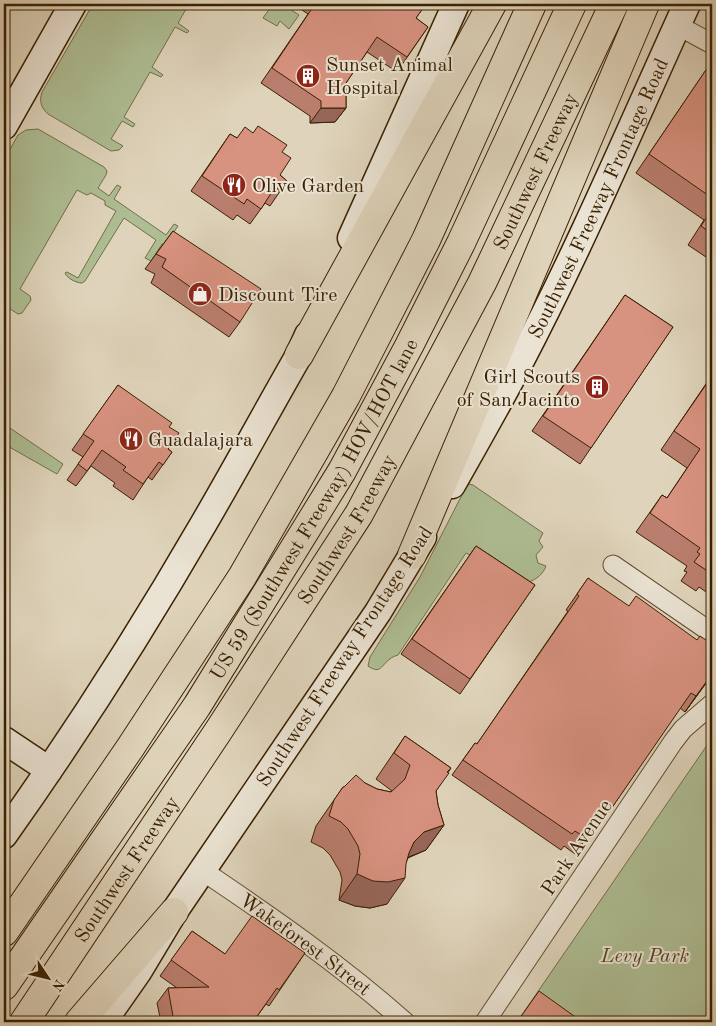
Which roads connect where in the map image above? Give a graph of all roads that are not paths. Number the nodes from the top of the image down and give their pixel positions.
1 (74, 4) edge
2 (456, 4) edge
3 (492, 4) edge
4 (532, 4) edge
5 (572, 4) edge
6 (614, 4) edge
7 (645, 4) edge
8 (682, 15) edge
9 (712, 44) edge
10 (4, 126) edge
11 (298, 355) junction
12 (412, 555) junction
13 (613, 565) dead end
14 (712, 633) edge
15 (712, 704) edge
16 (4, 740) edge
17 (49, 770) junction
18 (4, 836) edge
19 (203, 871) junction
20 (174, 912) junction
21 (4, 932) edge
22 (4, 986) edge
23 (24, 1022) edge
24 (79, 1022) edge
25 (103, 1022) edge
26 (405, 1022) edge
27 (485, 1022) edge

1 - 10 main road
2 - 11 main road
3 - 11 highway
4 - 21 highway
5 - 22 highway, US 59 (Southwest Freeway) HOV/HOT lane
6 - 23 highway, Southwest Freeway
7 - 12 highway
8 - 9 street
8 - 12 main road, Southwest Freeway Frontage Road
11 - 17 main road
12 - 19 main road, Southwest Freeway Frontage Road
13 - 14 street
15 - 27 street, Park Avenue
16 - 17 main road
17 - 18 main road
19 - 20 main road, Southwest Freeway Frontage Road
19 - 26 street, Wakeforest Street
20 - 24 highway
20 - 25 main road, Southwest Freeway Frontage Road

